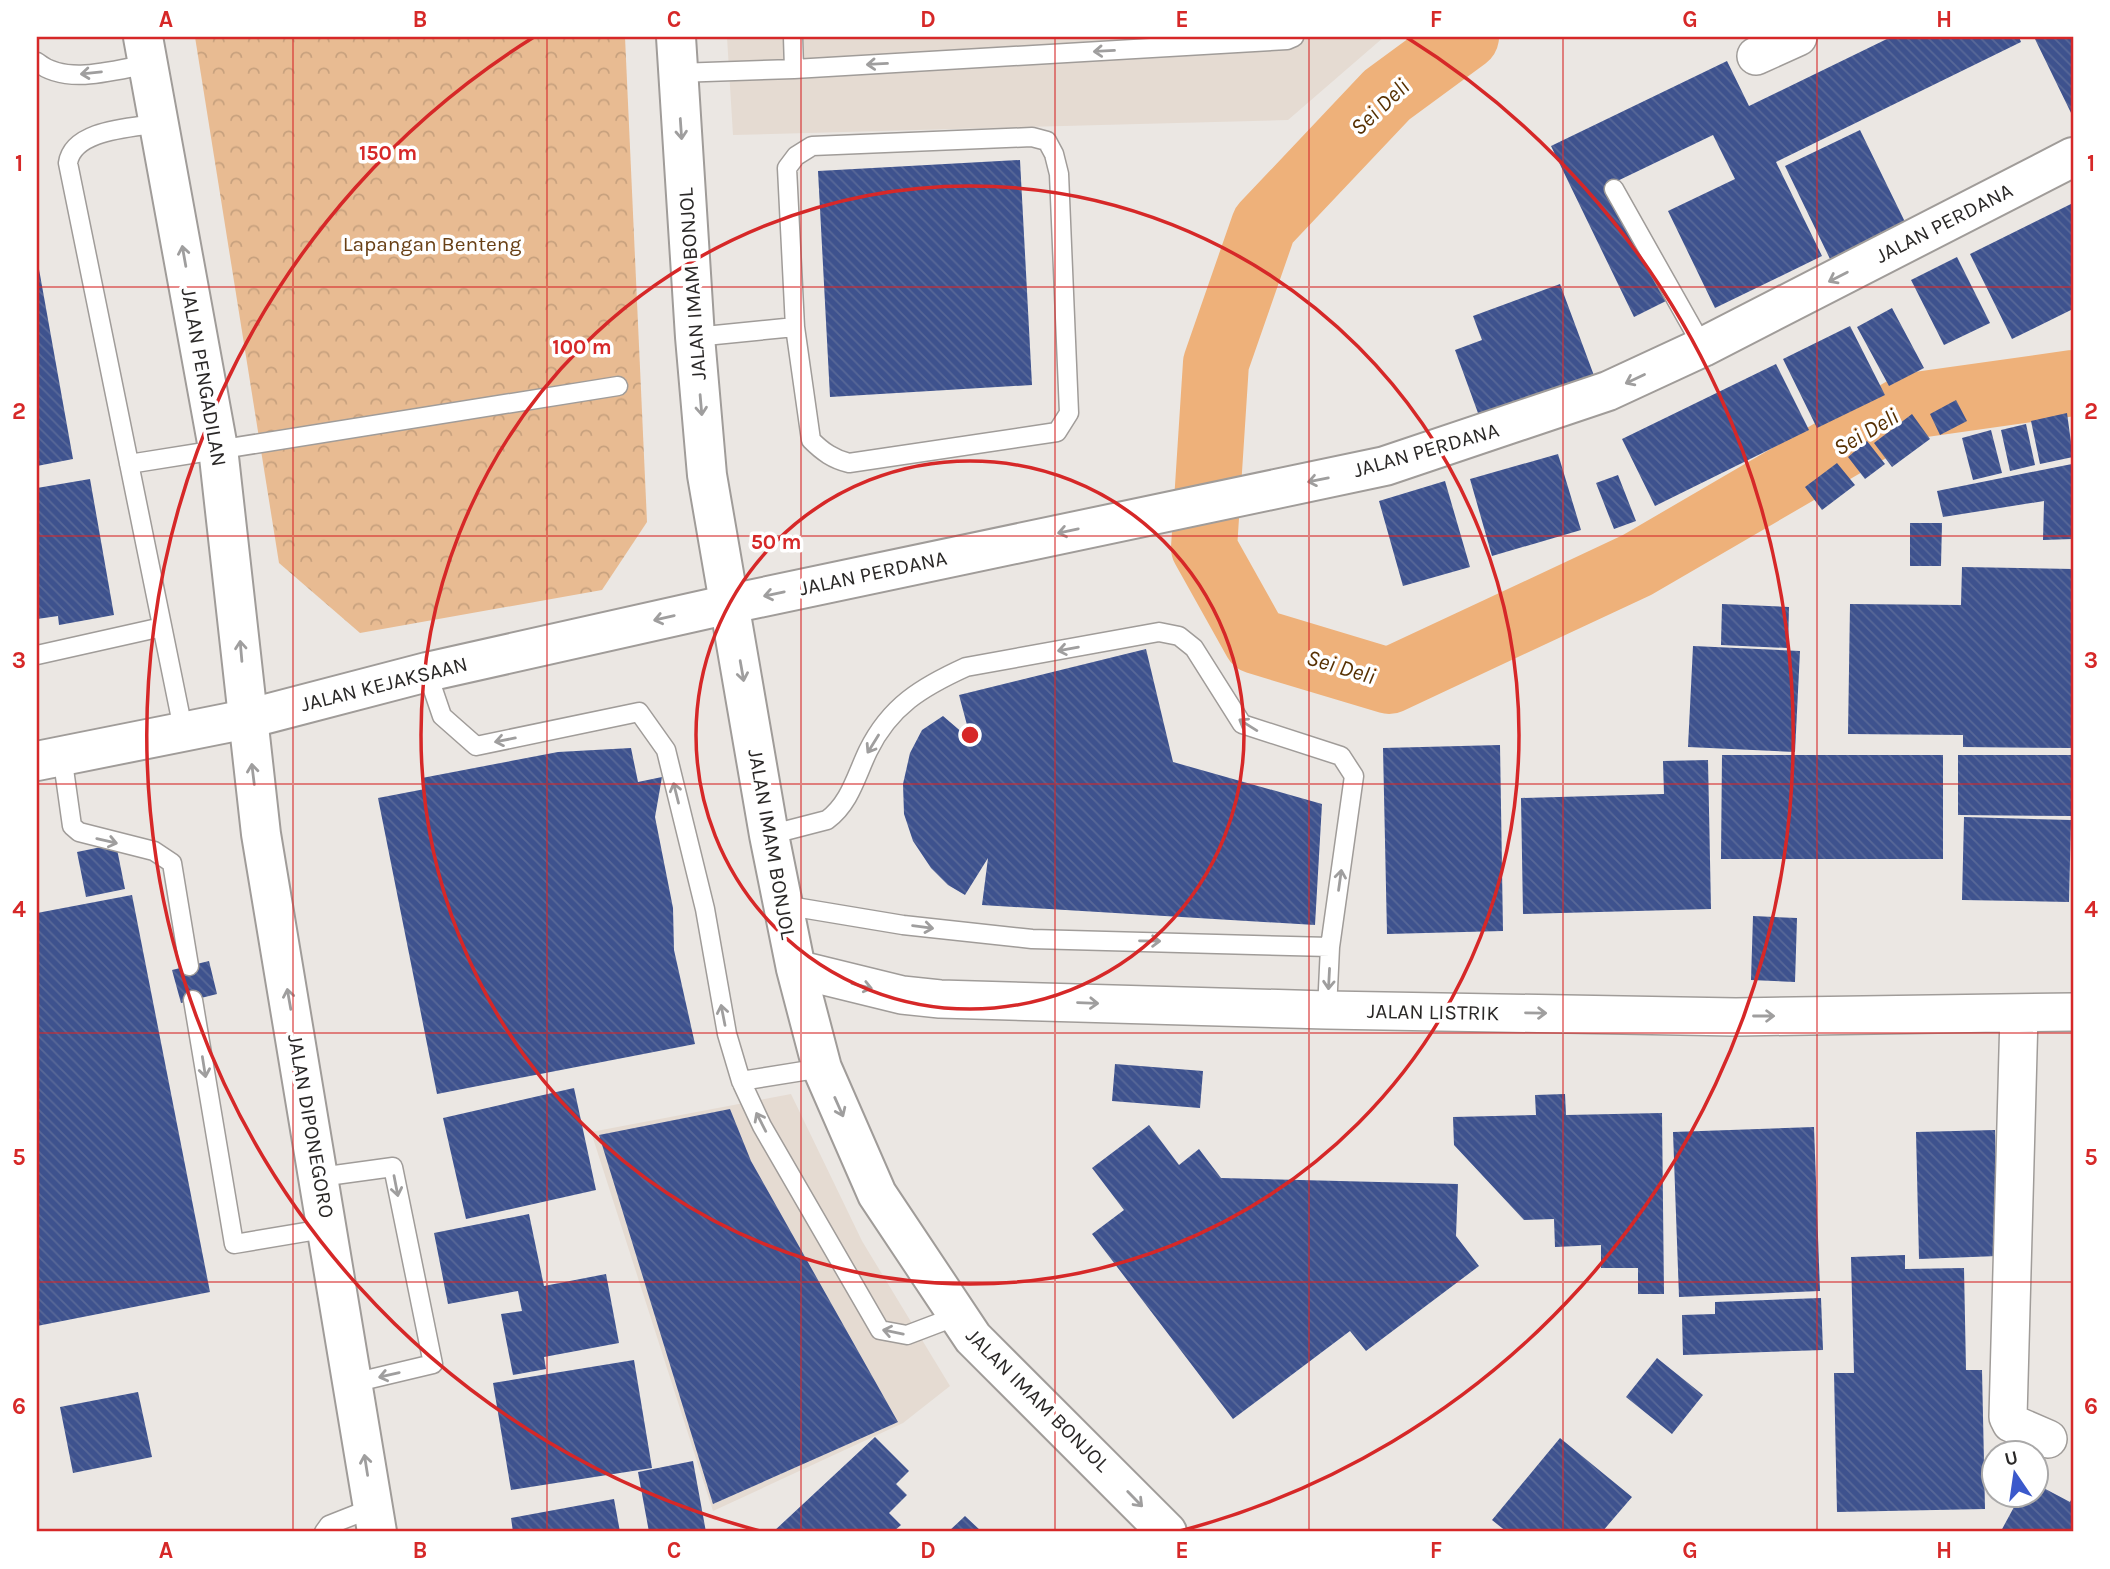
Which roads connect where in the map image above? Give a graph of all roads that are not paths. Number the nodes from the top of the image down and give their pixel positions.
1 (793, 37) edge
2 (1294, 37) edge
3 (1798, 37) edge
4 (146, 50) edge
5 (677, 55) edge
6 (1756, 56) dead end
7 (37, 62) edge
8 (794, 69) junction
9 (160, 123) junction
10 (2073, 156) edge
11 (1614, 190) dead end
12 (795, 327) junction
13 (695, 337) junction
14 (1703, 347) junction
15 (618, 386) dead end
16 (218, 448) junction
17 (129, 464) junction
18 (730, 604) junction
19 (162, 627) junction
20 (37, 655) edge
21 (427, 672) junction
22 (247, 719) junction
23 (183, 729) junction
24 (50, 758) edge
25 (769, 835) junction
26 (783, 905) junction
27 (1330, 947) junction
28 (188, 966) dead end
29 (796, 969) junction
30 (193, 1000) dead end
31 (1327, 1010) junction
32 (2073, 1012) edge
33 (2020, 1015) junction
34 (822, 1068) junction
35 (741, 1081) junction
36 (320, 1177) junction
37 (329, 1228) junction
38 (957, 1316) junction
39 (353, 1383) junction
40 (2048, 1439) dead end
41 (375, 1520) edge
42 (324, 1532) edge
43 (1167, 1532) edge

1 - 8 lane
2 -> 8 lane
3 - 6 street
4 -> 7 lane
4 - 9 main road, JALAN PENGADILAN
5 - 8 lane
5 -> 13 main road, JALAN IMAM BONJOL
16 -> 9 main road, JALAN PENGADILAN
9 - 17 lane
10 -> 14 main road, JALAN PERDANA
11 - 14 lane
12 - 12 lane
12 - 13 lane
13 -> 18 main road, JALAN IMAM BONJOL
14 -> 18 main road, JALAN PERDANA
15 - 16 lane
16 - 17 lane
22 -> 16 main road, JALAN PENGADILAN
17 - 19 lane
18 -> 21 main road, JALAN KEJAKSAAN
18 -> 25 main road, JALAN IMAM BONJOL
19 - 20 lane
19 - 23 lane
21 - 22 main road, JALAN KEJAKSAAN
35 -> 21 lane
22 - 23 main road, JALAN KEJAKSAAN
36 -> 22 main road, JALAN DIPONEGORO
23 - 24 main road, JALAN KEJAKSAAN
24 -> 28 lane
25 - 26 main road, JALAN IMAM BONJOL
27 -> 25 lane
26 -> 27 lane
26 - 29 main road, JALAN IMAM BONJOL
27 -> 31 lane
29 -> 31 street, JALAN LISTRIK
29 - 34 main road, JALAN IMAM BONJOL
30 -> 37 lane
31 -> 33 street, JALAN LISTRIK
32 - 33 street, JALAN LISTRIK
33 - 40 street
34 - 35 lane
34 -> 38 main road, JALAN IMAM BONJOL
38 -> 35 lane
36 - 37 main road, JALAN DIPONEGORO
36 -> 39 lane
37 - 39 main road, JALAN DIPONEGORO
38 -> 43 main road, JALAN IMAM BONJOL
41 -> 39 main road, JALAN DIPONEGORO
41 - 42 lane

